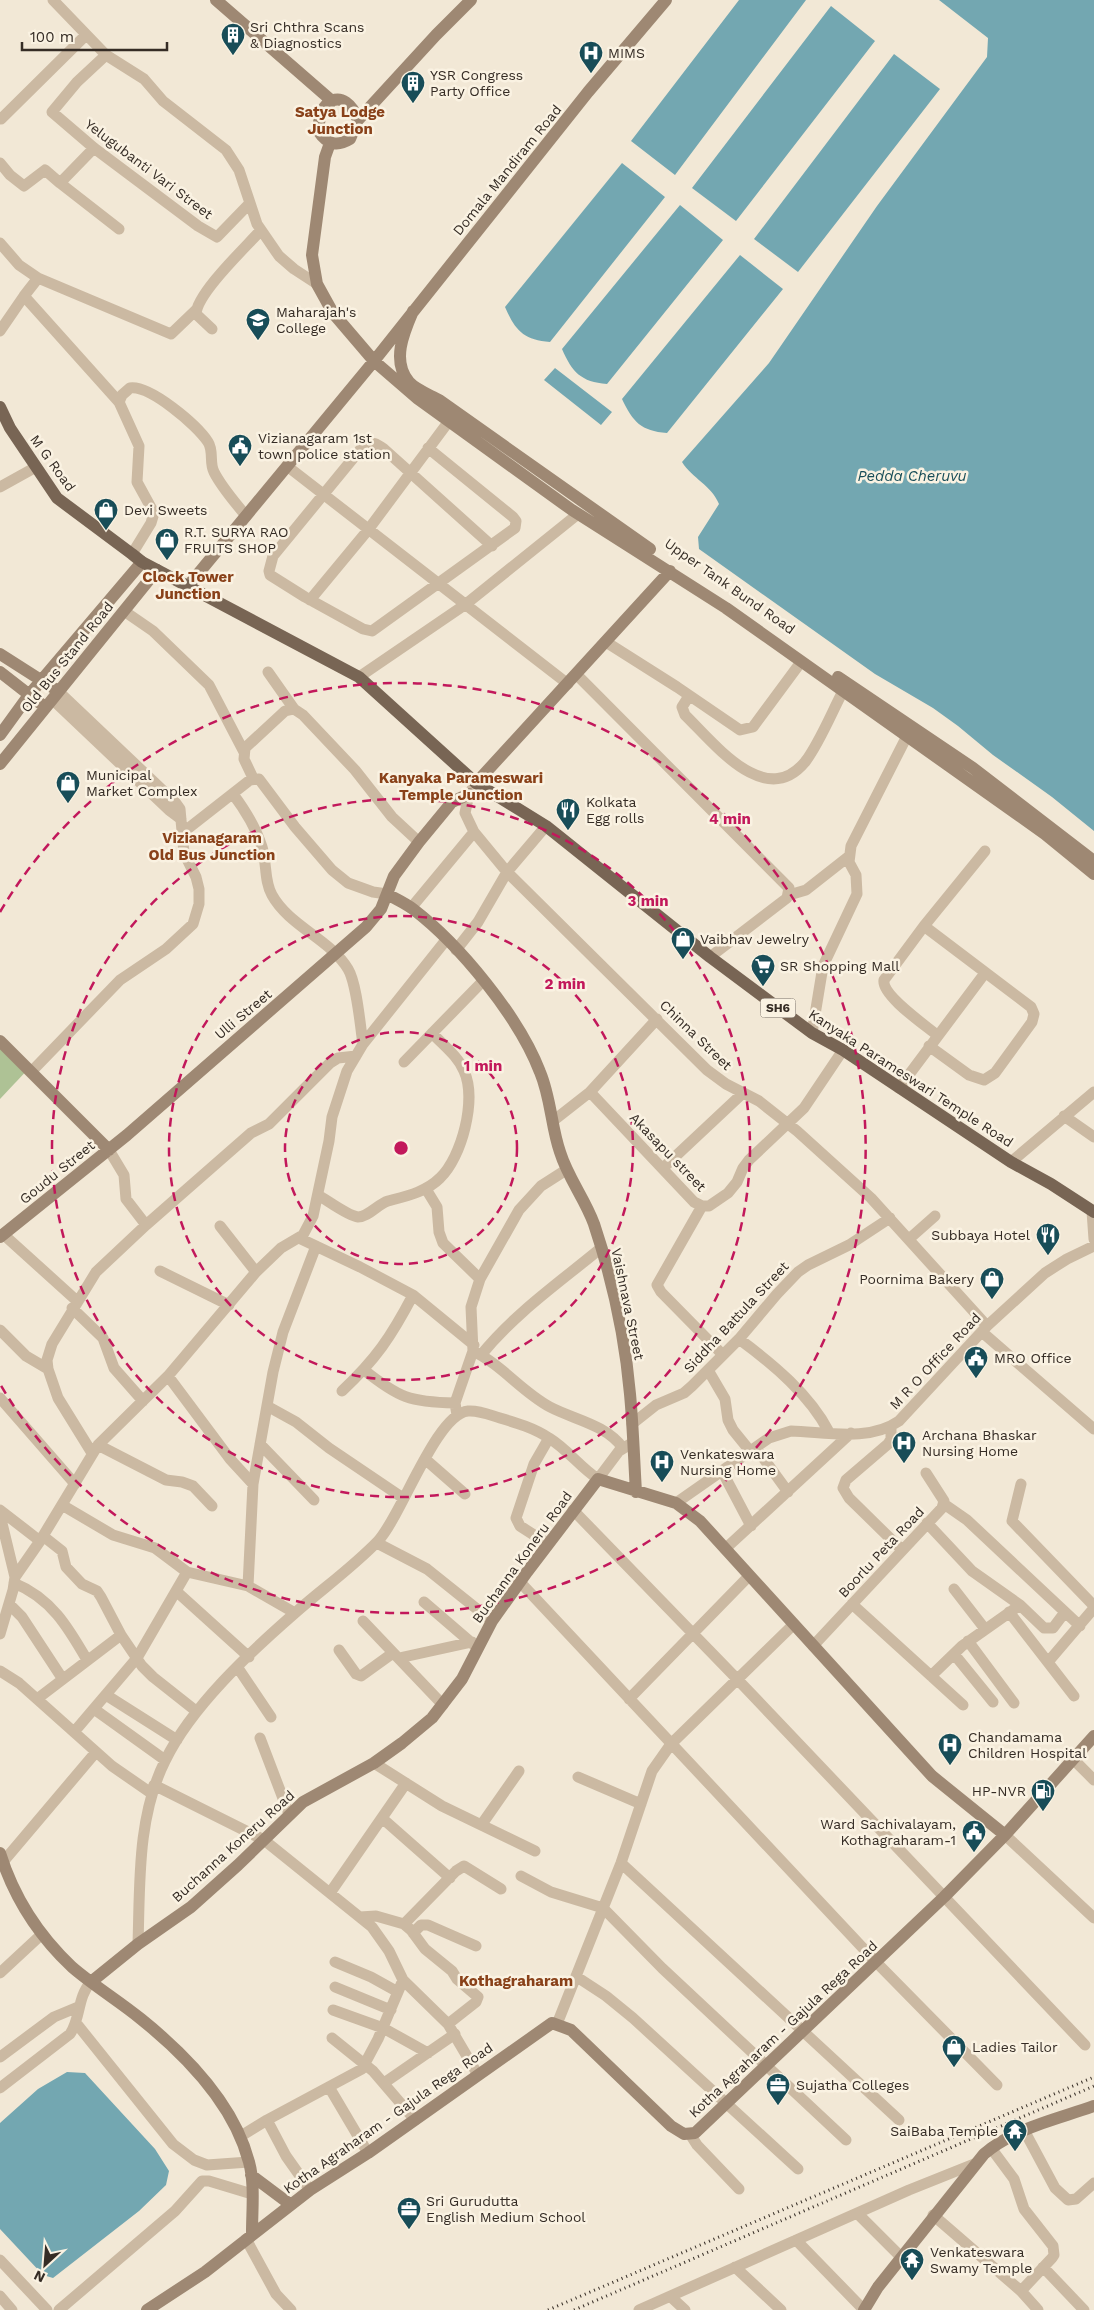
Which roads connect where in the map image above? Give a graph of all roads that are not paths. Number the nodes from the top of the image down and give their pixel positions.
1 (53, 0) edge
2 (216, 0) edge
3 (472, 0) edge
4 (666, 0) edge
5 (86, 35) junction
6 (106, 55) junction
7 (332, 101) junction
8 (0, 118) edge
9 (358, 120) junction
10 (330, 143) junction
11 (94, 148) junction
12 (0, 163) edge
13 (60, 183) junction
14 (249, 204) junction
15 (119, 229) dead end
16 (261, 230) junction
17 (0, 243) edge
18 (38, 278) junction
19 (317, 284) junction
20 (24, 296) junction
21 (196, 310) junction
22 (413, 311) junction
23 (212, 329) dead end
24 (0, 331) edge
25 (374, 361) junction
26 (119, 402) junction
27 (0, 406) edge
28 (449, 421) junction
29 (428, 448) junction
30 (287, 466) junction
31 (36, 467) junction
32 (410, 472) junction
33 (0, 488) edge
34 (323, 494) junction
35 (578, 514) junction
36 (246, 516) junction
37 (368, 530) junction
38 (492, 546) junction
39 (137, 558) junction
40 (157, 570) junction
41 (670, 571) junction
42 (440, 584) junction
43 (188, 586) junction
44 (310, 600) junction
45 (466, 604) junction
46 (124, 611) junction
47 (606, 642) junction
48 (0, 654) edge
49 (801, 662) junction
50 (0, 672) edge
51 (268, 672) dead end
52 (359, 677) junction
53 (572, 679) junction
54 (42, 680) junction
55 (843, 691) junction
56 (29, 695) junction
57 (689, 696) junction
58 (51, 699) junction
59 (294, 709) junction
60 (0, 735) edge
61 (907, 736) junction
62 (244, 752) junction
63 (0, 764) edge
64 (253, 778) junction
65 (472, 789) junction
66 (233, 794) junction
67 (546, 826) junction
68 (474, 832) junction
69 (181, 834) junction
70 (419, 842) junction
71 (985, 851) dead end
72 (848, 858) junction
73 (1094, 861) edge
74 (507, 872) junction
75 (1094, 874) edge
76 (387, 894) junction
77 (789, 896) junction
78 (411, 908) junction
79 (924, 926) junction
80 (446, 940) junction
81 (456, 950) junction
82 (336, 955) junction
83 (710, 957) junction
84 (985, 973) junction
85 (483, 981) junction
86 (657, 1019) junction
87 (432, 1033) junction
88 (812, 1033) junction
89 (937, 1035) junction
90 (0, 1041) edge
91 (363, 1044) junction
92 (928, 1046) junction
93 (843, 1050) junction
94 (356, 1056) junction
95 (404, 1062) dead end
96 (32, 1071) junction
97 (899, 1088) junction
98 (590, 1092) junction
99 (1094, 1092) edge
100 (742, 1093) junction
101 (1064, 1116) junction
102 (553, 1121) junction
103 (788, 1124) junction
104 (1094, 1137) edge
105 (109, 1150) junction
106 (1011, 1162) junction
107 (662, 1168) junction
108 (566, 1170) junction
109 (426, 1189) junction
110 (318, 1195) junction
111 (702, 1206) junction
112 (1093, 1212) edge
113 (935, 1216) dead end
114 (890, 1218) junction
115 (146, 1225) junction
116 (220, 1226) dead end
117 (1, 1236) edge
118 (299, 1238) junction
119 (909, 1239) junction
120 (1094, 1239) edge
121 (316, 1246) junction
122 (1094, 1246) edge
123 (601, 1248) junction
124 (160, 1271) dead end
125 (256, 1272) junction
126 (480, 1279) junction
127 (413, 1295) junction
128 (75, 1304) junction
129 (229, 1305) junction
130 (984, 1329) junction
131 (0, 1330) edge
132 (739, 1339) junction
133 (476, 1350) junction
134 (723, 1355) junction
135 (48, 1369) junction
136 (364, 1370) junction
137 (708, 1370) junction
138 (168, 1376) junction
139 (342, 1391) dead end
140 (0, 1398) edge
141 (143, 1401) junction
142 (455, 1403) junction
143 (267, 1406) junction
144 (457, 1415) junction
145 (632, 1424) junction
146 (892, 1427) junction
147 (1094, 1429) edge
148 (829, 1432) junction
149 (851, 1433) junction
150 (549, 1438) junction
151 (260, 1444) junction
152 (628, 1445) junction
153 (95, 1449) junction
154 (753, 1449) junction
155 (425, 1459) junction
156 (722, 1471) junction
157 (926, 1473) dead end
158 (598, 1480) junction
159 (75, 1484) junction
160 (253, 1484) junction
161 (1022, 1484) dead end
162 (636, 1492) junction
163 (788, 1492) junction
164 (465, 1494) dead end
165 (403, 1498) junction
166 (314, 1500) dead end
167 (676, 1503) junction
168 (944, 1504) junction
169 (62, 1505) junction
170 (212, 1506) dead end
171 (0, 1510) edge
172 (573, 1510) junction
173 (0, 1515) edge
174 (928, 1523) junction
175 (751, 1526) junction
176 (42, 1538) junction
177 (376, 1543) junction
178 (548, 1544) junction
179 (725, 1549) junction
180 (902, 1550) junction
181 (187, 1572) junction
182 (749, 1576) junction
183 (14, 1580) junction
184 (520, 1582) junction
185 (248, 1586) junction
186 (954, 1590) dead end
187 (176, 1591) junction
188 (424, 1602) dead end
189 (9, 1604) junction
190 (852, 1604) junction
191 (1020, 1605) junction
192 (1094, 1607) edge
193 (1010, 1612) junction
194 (1065, 1612) junction
195 (295, 1613) junction
196 (364, 1621) dead end
197 (492, 1621) junction
198 (793, 1625) junction
199 (1080, 1626) junction
200 (985, 1630) junction
201 (0, 1634) edge
202 (693, 1634) junction
203 (121, 1635) junction
204 (968, 1641) junction
205 (475, 1645) junction
206 (813, 1646) junction
207 (338, 1650) dead end
208 (954, 1654) junction
209 (396, 1655) junction
210 (249, 1657) junction
211 (137, 1658) junction
212 (87, 1660) junction
213 (1048, 1662) junction
214 (238, 1668) junction
215 (0, 1671) edge
216 (931, 1676) junction
217 (62, 1678) junction
218 (738, 1680) junction
219 (106, 1695) junction
220 (1074, 1696) dead end
221 (37, 1699) junction
222 (629, 1699) junction
223 (993, 1702) dead end
224 (1014, 1703) dead end
225 (443, 1705) junction
226 (963, 1705) dead end
227 (94, 1709) junction
228 (196, 1711) junction
229 (272, 1717) dead end
230 (74, 1732) junction
231 (1094, 1736) edge
232 (260, 1738) dead end
233 (177, 1740) junction
234 (671, 1744) junction
235 (96, 1752) junction
236 (165, 1760) junction
237 (1074, 1760) junction
238 (374, 1763) junction
239 (519, 1771) dead end
240 (578, 1777) dead end
241 (1094, 1780) edge
242 (406, 1784) junction
243 (153, 1789) junction
244 (641, 1804) junction
245 (289, 1814) junction
246 (382, 1818) junction
247 (482, 1824) junction
248 (1005, 1834) junction
249 (264, 1840) junction
250 (536, 1851) dead end
251 (1, 1858) edge
252 (621, 1863) junction
253 (521, 1876) dead end
254 (450, 1878) junction
255 (501, 1889) dead end
256 (330, 1894) junction
257 (944, 1897) junction
258 (603, 1908) junction
259 (360, 1917) junction
260 (1094, 1918) edge
261 (404, 1924) junction
262 (413, 1932) junction
263 (42, 1934) junction
264 (138, 1944) junction
265 (476, 1946) dead end
266 (335, 1962) dead end
267 (876, 1962) junction
268 (0, 1973) edge
269 (577, 1977) junction
270 (403, 1980) junction
271 (91, 1982) junction
272 (335, 1987) dead end
273 (398, 1992) junction
274 (78, 2007) junction
275 (333, 2010) dead end
276 (391, 2010) junction
277 (76, 2023) junction
278 (557, 2024) junction
279 (383, 2028) junction
280 (451, 2029) junction
281 (804, 2030) junction
282 (332, 2038) dead end
283 (1085, 2045) dead end
284 (428, 2053) junction
285 (0, 2057) edge
286 (366, 2064) junction
287 (767, 2066) junction
288 (478, 2074) junction
289 (384, 2083) junction
290 (997, 2085) dead end
291 (329, 2087) junction
292 (0, 2088) edge
293 (728, 2103) junction
294 (1094, 2106) edge
295 (267, 2120) junction
296 (415, 2120) junction
297 (899, 2120) dead end
298 (1024, 2130) junction
299 (690, 2134) junction
300 (241, 2136) junction
301 (846, 2140) dead end
302 (991, 2148) junction
303 (368, 2153) junction
304 (974, 2164) junction
305 (250, 2168) junction
306 (798, 2169) dead end
307 (1094, 2183) edge
308 (739, 2189) dead end
309 (310, 2190) junction
310 (252, 2194) junction
311 (291, 2205) junction
312 (857, 2213) junction
313 (933, 2215) junction
314 (249, 2236) junction
315 (796, 2240) junction
316 (901, 2257) junction
317 (0, 2260) edge
318 (735, 2267) junction
319 (1043, 2267) junction
320 (1021, 2291) junction
321 (0, 2296) edge
322 (671, 2297) junction
323 (12, 2310) edge
324 (47, 2310) edge
325 (59, 2310) edge
326 (147, 2310) edge
327 (291, 2310) edge
328 (639, 2310) edge
329 (685, 2310) edge
330 (780, 2310) edge
331 (864, 2310) edge
332 (1038, 2310) edge
333 (1084, 2310) edge

1 - 5 street
2 - 7 street
3 - 9 street
4 - 22 street, Domala Mandiram Road
5 - 6 street
5 - 8 street
6 - 11 street, Yelugubanti Vari Street
6 - 14 street
7 - 9 street
7 - 10 street
9 - 10 street
10 - 19 street, Upper Tank Bund Road
11 - 13 street
11 - 14 street, Yelugubanti Vari Street
12 - 13 street
13 - 15 street
14 - 16 street
16 - 19 street
16 - 21 street
17 - 18 street
18 - 20 street
18 - 21 street
19 - 25 street, Upper Tank Bund Road
20 - 24 street
20 - 26 street
21 - 23 street
22 - 25 street, Domala Mandiram Road
22 - 73 street, Upper Tank Bund Road
25 - 28 street, Upper Tank Bund Road
25 - 30 street, Domala Mandiram Road
26 - 36 street
26 - 39 street
27 - 31 main road, M G Road
28 - 29 street
28 - 35 street, Upper Tank Bund Road
29 - 32 street
29 - 38 street
30 - 34 street
30 - 36 street, Domala Mandiram Road
31 - 33 street
31 - 39 main road, M G Road
32 - 34 street
32 - 37 street
32 - 38 street
34 - 37 street
34 - 44 street
35 - 41 street, Upper Tank Bund Road
35 - 45 street
36 - 43 street, Domala Mandiram Road
37 - 42 street
37 - 44 street
38 - 42 street
39 - 40 main road, M G Road
39 - 54 street, Old Bus Stand Road
40 - 43 main road, M G Road
40 - 46 street, Old Bus Stand Road
41 - 47 street, Ulli Street
41 - 49 street, Upper Tank Bund Road
42 - 44 street
42 - 45 street
43 - 52 main road, M G Road
45 - 52 street
45 - 53 street
46 - 58 street, Old Bus Stand Road
46 - 62 street
47 - 53 street, Ulli Street
47 - 57 street
48 - 54 street
49 - 55 street, Upper Tank Bund Road
49 - 57 street
50 - 56 street
51 - 59 street
52 - 65 main road, Kanyaka Parameswari Temple Road
53 - 65 street, Ulli Street
53 - 77 street
54 - 56 street, Old Bus Stand Road
54 - 58 street
55 - 57 street
55 - 61 street, Upper Tank Bund Road
56 - 58 street
56 - 60 street, Old Bus Stand Road
58 - 63 street, Old Bus Stand Road
58 - 69 street
59 - 62 street
59 - 70 street
61 - 72 street
61 - 75 street, Upper Tank Bund Road
62 - 64 street
64 - 66 street
64 - 76 street
65 - 67 main road, Kanyaka Parameswari Temple Road / SH6
65 - 68 street, Chinna Street
65 - 70 street, Ulli Street
66 - 69 street
66 - 82 street
67 - 74 street
67 - 83 main road, Kanyaka Parameswari Temple Road / SH6
68 - 74 street, Chinna Street
68 - 78 street
69 - 96 street
70 - 76 street, Ulli Street
71 - 79 street
72 - 77 street
72 - 88 street
74 - 81 street
74 - 86 street, Chinna Street
76 - 78 street, Vaishnava Street
76 - 82 street, Ulli Street
77 - 83 street
78 - 80 street, Vaishnava Street
79 - 84 street
79 - 89 street
80 - 81 street, Vaishnava Street
80 - 91 street
81 - 85 street, Vaishnava Street
82 - 91 street
82 - 105 street, Ulli Street
83 - 88 main road, Kanyaka Parameswari Temple Road / SH6
84 - 89 street
84 - 92 street
85 - 87 street
85 - 102 street, Vaishnava Street
86 - 98 street
86 - 100 street, Chinna Street
87 - 95 street
87 - 109 street
88 - 93 main road, Kanyaka Parameswari Temple Road / SH6
89 - 92 street
90 - 96 street
91 - 94 street
92 - 97 street
93 - 97 main road, Kanyaka Parameswari Temple Road / SH6
93 - 103 street, Akasapu street
94 - 110 street
94 - 115 street
96 - 105 street
97 - 106 main road, Kanyaka Parameswari Temple Road / SH6
98 - 102 street
98 - 107 street, Akasapu street
99 - 101 street
100 - 103 street, Chinna Street
100 - 107 street
101 - 104 street
101 - 106 street
102 - 108 street, Vaishnava Street
103 - 111 street, Akasapu street
103 - 114 street, Chinna Street
105 - 115 street
105 - 117 street, Goudu Street
106 - 112 main road, Kanyaka Parameswari Temple Road / SH6
107 - 111 street, Akasapu street
108 - 123 street, Vaishnava Street
108 - 126 street
109 - 110 street
109 - 126 street
110 - 118 street
111 - 134 street
112 - 120 street
113 - 119 street
114 - 119 street, Chinna Street
114 - 132 street, Siddha Battula Street
115 - 128 street
116 - 125 street
117 - 128 street
118 - 121 street
118 - 125 street
119 - 130 street, Chinna Street
121 - 127 street
121 - 143 street
122 - 130 street, M R O Office Road
123 - 133 street
123 - 145 street, Vaishnava Street
124 - 129 street
125 - 129 street
126 - 133 street
127 - 133 street
127 - 136 street
128 - 135 street
128 - 141 street
129 - 138 street
130 - 146 street, M R O Office Road
130 - 147 street, Chinna Street
131 - 135 street
132 - 134 street, Siddha Battula Street
132 - 148 street
133 - 142 street
133 - 152 street
134 - 137 street, Siddha Battula Street
135 - 153 street
136 - 139 street
136 - 142 street
137 - 145 street, Siddha Battula Street
137 - 154 street
138 - 141 street
138 - 160 street
140 - 159 street
141 - 153 street
142 - 144 street
143 - 151 street
143 - 165 street
144 - 150 street
144 - 155 street
145 - 152 street, Vaishnava Street
146 - 149 street, M R O Office Road
146 - 180 street
148 - 149 street, M R O Office Road
148 - 154 street, M R O Office Road
149 - 163 street
150 - 158 street
150 - 178 street
151 - 160 street
151 - 166 street
152 - 158 street
152 - 162 street, Vaishnava Street
153 - 159 street
153 - 170 street
154 - 156 street, M R O Office Road
154 - 163 street
155 - 164 street
155 - 165 street
156 - 167 street, M R O Office Road
156 - 175 street
157 - 168 street, Boorlu Peta Road
158 - 162 street
158 - 172 street, Buchanna Koneru Road
159 - 169 street
160 - 185 street
161 - 192 street
162 - 167 street
163 - 175 street
165 - 177 street
167 - 179 street
168 - 174 street, Boorlu Peta Road
168 - 194 street
169 - 176 street
169 - 181 street
171 - 176 street
172 - 178 street, Buchanna Koneru Road
172 - 202 street
173 - 183 street
174 - 180 street, Boorlu Peta Road
174 - 191 street
175 - 179 street
176 - 183 street
176 - 203 street
177 - 195 street
177 - 197 street
178 - 184 street, Buchanna Koneru Road
179 - 182 street
180 - 190 street, Boorlu Peta Road
181 - 185 street
181 - 187 street
182 - 198 street
182 - 202 street
183 - 189 street
183 - 212 street
184 - 197 street, Buchanna Koneru Road
184 - 222 street
185 - 195 street
186 - 200 street
187 - 210 street
187 - 211 street
188 - 205 street
189 - 201 street
189 - 217 street
190 - 206 street, Boorlu Peta Road
190 - 216 street
191 - 193 street
191 - 194 street
192 - 199 street
193 - 200 street
193 - 213 street
194 - 199 street
195 - 210 street
196 - 209 street
197 - 205 street, Buchanna Koneru Road
198 - 206 street
198 - 218 street
199 - 213 street
200 - 204 street
202 - 218 street
202 - 222 street
203 - 211 street
203 - 212 street
204 - 208 street
204 - 224 street
205 - 209 street
205 - 225 street, Buchanna Koneru Road
206 - 248 street
207 - 209 street
208 - 216 street
208 - 223 street
209 - 225 street
210 - 214 street
211 - 219 street
211 - 228 street
212 - 217 street
213 - 220 street
214 - 228 street
214 - 229 street
215 - 221 street
216 - 226 street
217 - 221 street
218 - 234 street
218 - 257 street
219 - 227 street
219 - 233 street
221 - 230 street
222 - 234 street
225 - 238 street, Buchanna Koneru Road
227 - 230 street
227 - 236 street
228 - 233 street
230 - 235 street
231 - 237 street, Kotha Agraharam - Gajula Rega Road
232 - 245 street
233 - 236 street
234 - 244 street
234 - 267 street
235 - 243 street
235 - 251 street
236 - 243 street
237 - 241 street
237 - 248 street, Kotha Agraharam - Gajula Rega Road
238 - 242 street
238 - 245 street, Buchanna Koneru Road
239 - 247 street
240 - 244 street
242 - 246 street
242 - 247 street
243 - 249 street
243 - 264 street
244 - 252 street
245 - 249 street, Buchanna Koneru Road
246 - 254 street
246 - 256 street
247 - 250 street
248 - 257 street, Kotha Agraharam - Gajula Rega Road
248 - 260 street
249 - 256 street
249 - 264 street, Buchanna Koneru Road
251 - 263 street
252 - 258 street
252 - 281 street
253 - 258 street
254 - 255 street
254 - 261 street
256 - 259 street
257 - 267 street, Kotha Agraharam - Gajula Rega Road
257 - 283 street
258 - 269 street
258 - 287 street
259 - 261 street
259 - 270 street
261 - 262 street
262 - 265 street
262 - 280 street
263 - 268 street
263 - 271 street
264 - 271 street, Buchanna Koneru Road
266 - 273 street
267 - 281 street, Kotha Agraharam - Gajula Rega Road
267 - 290 street
269 - 278 street
269 - 293 street
270 - 273 street
270 - 280 street
271 - 274 street
271 - 300 street
272 - 276 street
273 - 276 street
274 - 277 street
274 - 285 street
275 - 279 street
276 - 279 street
277 - 292 street
277 - 305 street
278 - 288 street, Kotha Agraharam - Gajula Rega Road
278 - 299 street, Kotha Agraharam - Gajula Rega Road
279 - 284 street
279 - 286 street
280 - 284 street
280 - 288 street
281 - 287 street, Kotha Agraharam - Gajula Rega Road
281 - 297 street
282 - 286 street
284 - 289 street
286 - 289 street
286 - 291 street
287 - 293 street, Kotha Agraharam - Gajula Rega Road
287 - 301 street
288 - 296 street, Kotha Agraharam - Gajula Rega Road
289 - 296 street
291 - 295 street
291 - 303 street
293 - 299 street, Kotha Agraharam - Gajula Rega Road
293 - 306 street
294 - 298 street
295 - 300 street
295 - 309 street
296 - 303 street, Kotha Agraharam - Gajula Rega Road
298 - 302 street
298 - 307 street
299 - 308 street
300 - 305 street
302 - 304 street
302 - 319 street
303 - 309 street, Kotha Agraharam - Gajula Rega Road
304 - 312 street
304 - 313 street
305 - 310 street
305 - 311 street
309 - 311 street, Kotha Agraharam - Gajula Rega Road
310 - 314 street
310 - 325 street
311 - 314 street, Kotha Agraharam - Gajula Rega Road
312 - 315 street
312 - 316 street
313 - 316 street
313 - 320 street
314 - 326 street, Kotha Agraharam - Gajula Rega Road
314 - 327 street
315 - 318 street
315 - 331 street
316 - 331 street
317 - 324 street
318 - 322 street
318 - 330 street
319 - 320 street
319 - 333 street
320 - 332 street
321 - 323 street
322 - 328 street
322 - 329 street

